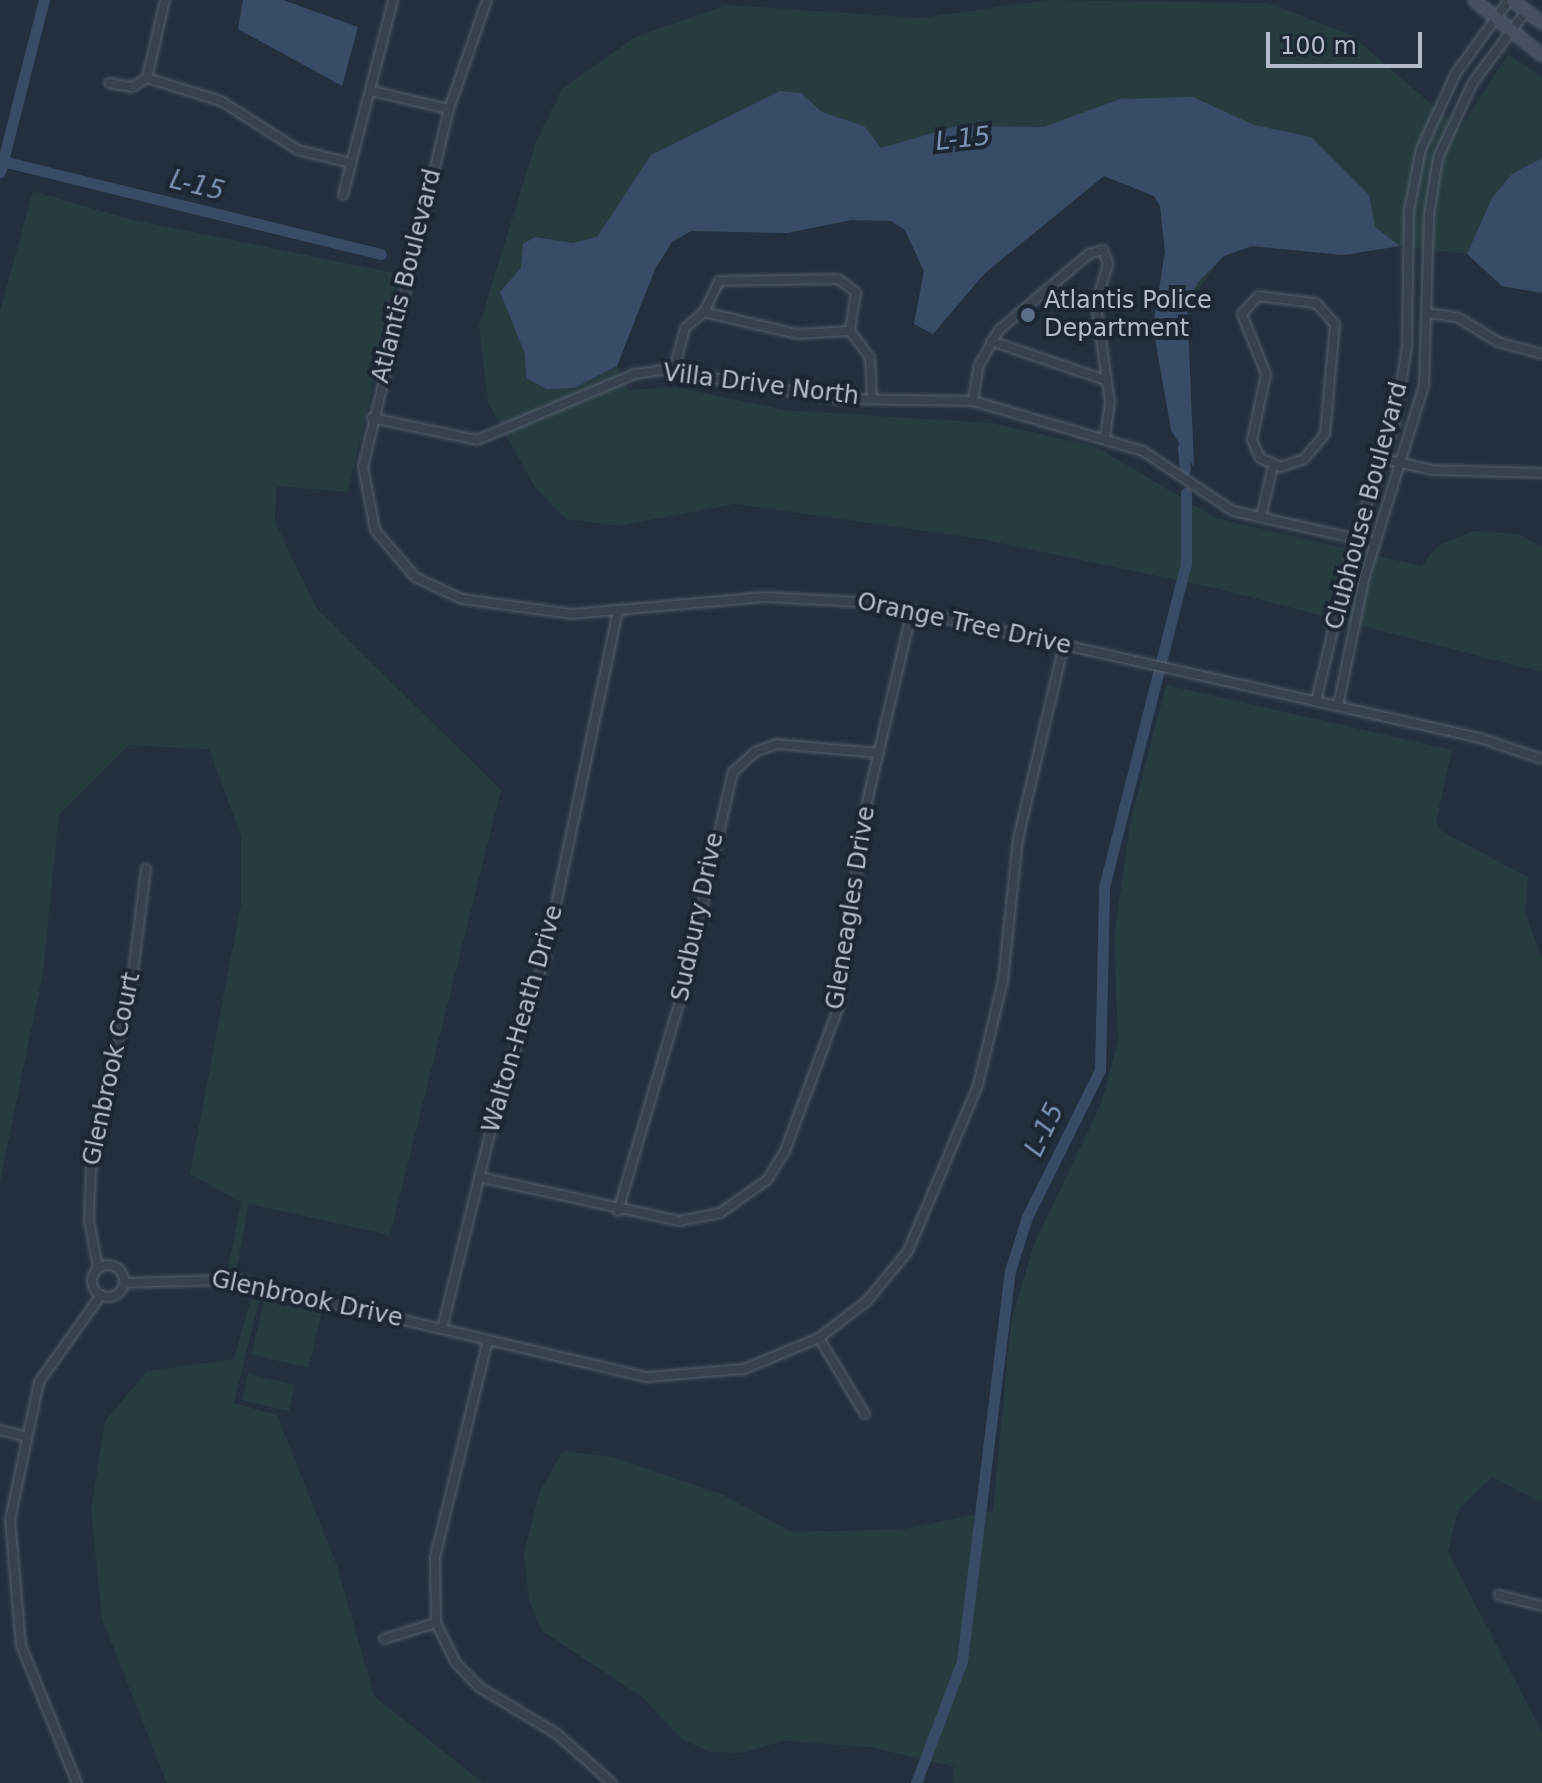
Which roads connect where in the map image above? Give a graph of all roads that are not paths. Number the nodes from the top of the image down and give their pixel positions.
1 (165, 0) edge
2 (393, 0) edge
3 (487, 0) edge
4 (1474, 0) edge
5 (1510, 0) edge
6 (1526, 11) junction
7 (1495, 17) junction
8 (1542, 23) edge
9 (1510, 30) junction
10 (1542, 55) edge
11 (147, 78) junction
12 (109, 83) dead end
13 (372, 91) junction
14 (449, 109) junction
15 (351, 163) junction
16 (343, 195) dead end
17 (704, 312) junction
18 (1427, 313) junction
19 (850, 331) junction
20 (991, 341) junction
21 (1542, 354) edge
22 (674, 370) junction
23 (1105, 380) junction
24 (872, 398) junction
25 (973, 401) junction
26 (372, 418) junction
27 (1105, 438) junction
28 (1384, 459) junction
29 (1404, 464) junction
30 (1273, 466) junction
31 (1542, 473) edge
32 (1261, 517) junction
33 (1355, 538) junction
34 (1375, 543) junction
35 (389, 553) joint
36 (912, 610) junction
37 (617, 614) junction
38 (1064, 645) junction
39 (1316, 701) junction
40 (1338, 706) junction
41 (878, 753) junction
42 (1542, 759) edge
43 (146, 869) dead end
44 (479, 1177) junction
45 (618, 1211) junction
46 (98, 1268) junction
47 (124, 1283) junction
48 (101, 1295) junction
49 (442, 1329) junction
50 (819, 1338) junction
51 (488, 1340) junction
52 (865, 1414) dead end
53 (0, 1430) edge
54 (24, 1436) junction
55 (1499, 1595) dead end
56 (1542, 1606) edge
57 (436, 1623) junction
58 (384, 1639) dead end
59 (77, 1783) edge
60 (612, 1783) edge

1 - 11 street
2 - 13 street
3 - 14 street, Atlantis Boulevard
4 - 7 main road
5 - 6 main road
5 - 7 street, Clubhouse Boulevard
6 - 8 main road
6 - 9 street, Clubhouse Boulevard
7 - 9 main road
7 - 28 street, Clubhouse Boulevard
9 - 10 main road
9 - 18 street, Clubhouse Boulevard
11 - 12 street
11 - 15 street
13 - 14 street
13 - 15 street
14 - 26 street, Atlantis Boulevard
15 - 16 street
17 - 19 street
17 - 19 street
17 - 22 street
18 - 21 street
18 - 29 street, Clubhouse Boulevard
19 - 24 street
20 - 23 street
20 - 23 street
20 - 25 street
22 - 24 street, Villa Drive North
22 - 26 street, Villa Drive North
23 - 27 street
24 - 25 street, Villa Drive North
25 - 27 street, Villa Drive North
26 - 35 street, Atlantis Boulevard
27 - 32 street, Villa Drive North
28 - 29 street
28 - 33 street, Clubhouse Boulevard
29 - 31 street
29 - 34 street, Clubhouse Boulevard
30 - 30 street
30 - 32 street
32 - 33 street, Villa Drive North
33 - 34 street, Villa Drive North
33 - 39 street, Clubhouse Boulevard
34 - 40 street, Clubhouse Boulevard
35 - 37 street, Orange Tree Drive
36 - 37 street, Orange Tree Drive
36 - 38 street, Orange Tree Drive
36 - 41 street, Gleneagles Drive
37 - 44 street, Walton-Heath Drive
38 - 39 street, Orange Tree Drive
38 - 50 street, Glenbrook Drive
39 - 40 street, Orange Tree Drive
40 - 42 street, Orange Tree Drive
41 - 45 street, Gleneagles Drive
41 - 45 street, Sudbury Drive
43 - 46 street, Glenbrook Court
44 - 45 street, Gleneagles Drive
44 - 49 street, Walton-Heath Drive
46 - 47 street
46 - 48 street
47 - 48 street, Glenbrook Drive
47 - 49 street, Glenbrook Drive
48 - 54 street, Glenbrook Drive
49 - 51 street, Glenbrook Drive
50 - 51 street, Glenbrook Drive
50 - 52 street
51 - 57 street
53 - 54 street
54 - 59 street, Glenbrook Drive
55 - 56 street
57 - 58 street
57 - 60 street

